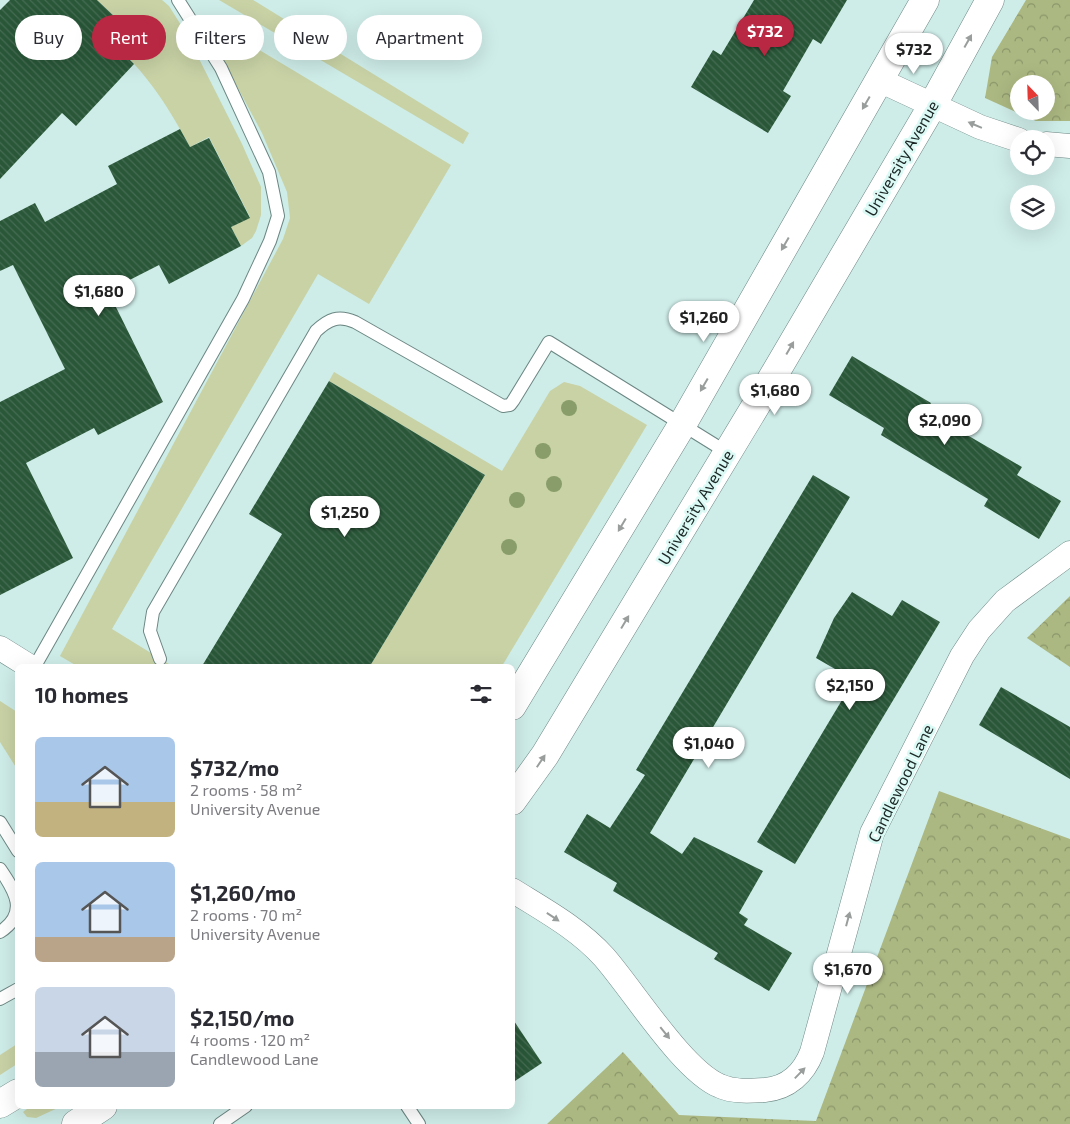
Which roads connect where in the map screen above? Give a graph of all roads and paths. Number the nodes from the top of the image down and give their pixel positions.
1 (178, 0) edge
2 (925, 0) edge
3 (990, 0) edge
4 (879, 80) junction
5 (932, 106) junction
6 (1010, 137) edge
7 (1055, 145) edge
8 (1070, 146) edge
9 (682, 425) junction
10 (728, 453) junction
11 (1070, 553) edge
12 (0, 648) edge
13 (160, 659) dead end
14 (26, 664) edge
15 (35, 664) edge
16 (515, 701) edge
17 (515, 797) edge
18 (0, 822) edge
19 (15, 846) edge
20 (0, 869) edge
21 (515, 892) edge
22 (15, 897) edge
23 (15, 917) edge
24 (0, 932) edge
25 (15, 991) edge
26 (0, 999) edge
27 (15, 1095) edge
28 (0, 1104) edge
29 (98, 1109) edge
30 (242, 1109) edge
31 (409, 1109) edge
32 (76, 1124) edge
33 (220, 1124) edge
34 (419, 1124) edge

1 - 15 lane
2 - 4 main road
5 -> 3 main road, University Avenue
4 - 5 street
4 -> 9 main road
6 -> 5 street
10 -> 5 main road, University Avenue
7 - 8 street
9 - 10 lane
9 - 13 lane
9 -> 16 main road
17 -> 10 main road, University Avenue
21 -> 11 street, Candlewood Lane
12 - 14 street
18 - 19 lane
20 - 22 lane
23 - 24 lane
25 - 26 lane
27 - 28 main road
29 - 32 main road
30 - 33 lane
31 - 34 lane

